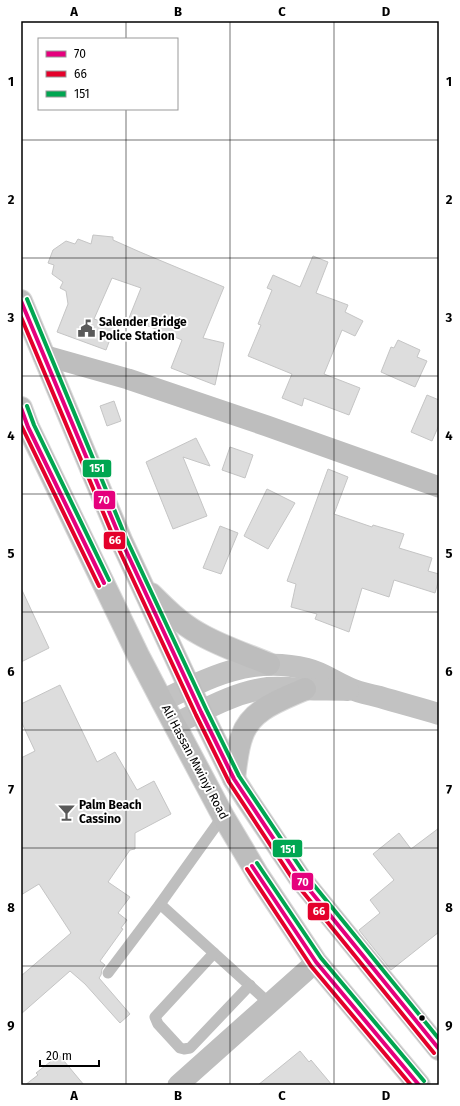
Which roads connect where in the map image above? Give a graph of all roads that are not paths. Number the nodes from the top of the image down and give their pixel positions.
1 (21, 301) edge
2 (43, 355) junction
3 (23, 417) edge
4 (439, 487) edge
5 (140, 583) junction
6 (269, 664) junction
7 (189, 687) junction
8 (305, 689) junction
9 (353, 690) junction
10 (162, 701) junction
11 (201, 712) junction
12 (439, 714) edge
13 (175, 724) junction
14 (234, 779) junction
15 (224, 816) junction
16 (160, 904) junction
17 (214, 953) junction
18 (316, 962) junction
19 (108, 973) dead end
20 (250, 985) junction
21 (270, 1003) junction
22 (439, 1049) edge
23 (178, 1085) edge
24 (419, 1085) edge

1 - 2 highway
2 - 4 street
2 - 5 highway
3 - 10 highway, Ali Hassan Mwinyi Road
5 - 6 highway
5 - 7 highway
6 - 7 street
6 - 9 street
7 - 10 street
7 - 11 highway
8 - 9 street
8 - 11 street
8 - 14 highway
9 - 12 street
10 - 13 highway, Ali Hassan Mwinyi Road
11 - 13 street
11 - 14 highway
13 - 15 highway, Ali Hassan Mwinyi Road
14 - 22 highway
15 - 16 lane
15 - 18 highway, Ali Hassan Mwinyi Road
16 - 17 lane
16 - 19 lane
17 - 20 lane
17 - 20 lane
18 - 21 street
18 - 24 highway, Ali Hassan Mwinyi Road
20 - 21 lane
21 - 23 street

